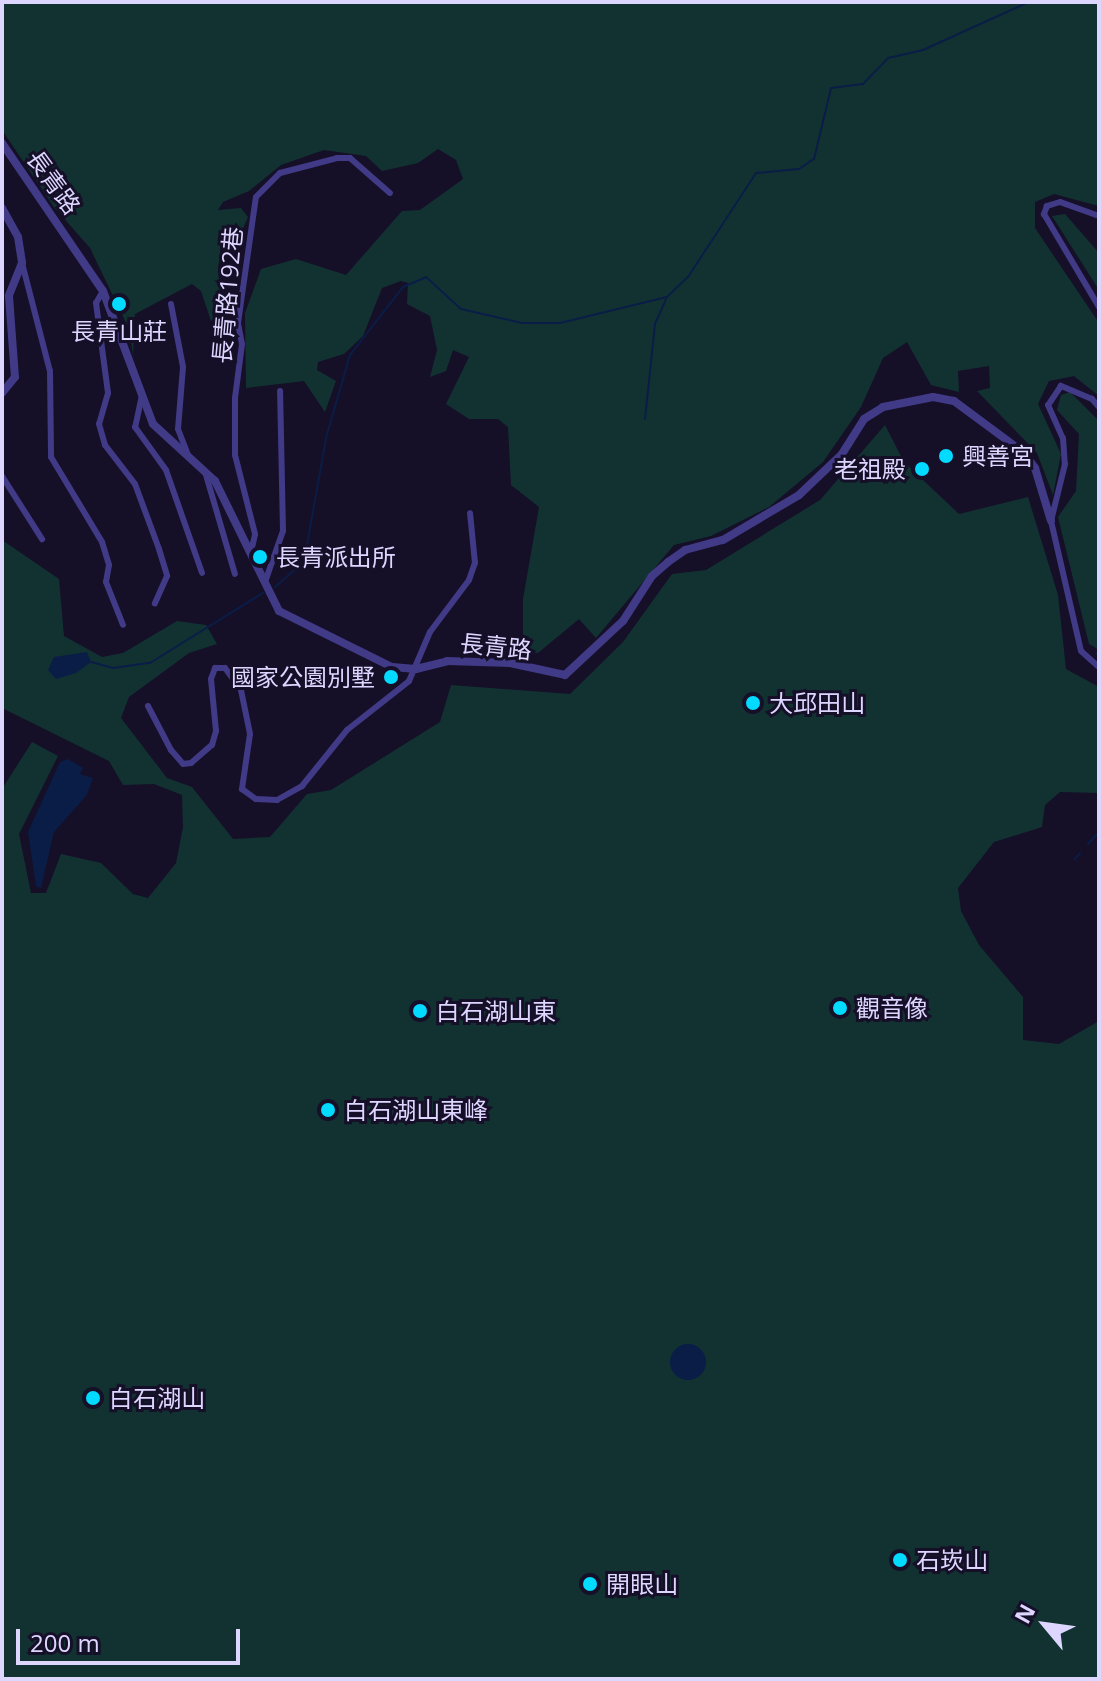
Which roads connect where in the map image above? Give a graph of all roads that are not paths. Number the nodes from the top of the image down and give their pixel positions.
1 (2, 143) edge
2 (390, 193) dead end
3 (2, 208) edge
4 (1099, 216) edge
5 (22, 263) junction
6 (103, 291) junction
7 (171, 304) dead end
8 (1099, 307) edge
9 (2, 377) edge
10 (6, 391) edge
11 (280, 391) dead end
12 (143, 394) junction
13 (1099, 407) edge
14 (190, 461) junction
15 (206, 475) junction
16 (2, 476) edge
17 (470, 513) dead end
18 (1051, 521) junction
19 (42, 539) dead end
20 (251, 552) junction
21 (202, 573) dead end
22 (235, 574) dead end
23 (265, 582) junction
24 (155, 603) dead end
25 (123, 625) dead end
26 (1099, 667) edge
27 (416, 669) junction
28 (148, 706) dead end

1 - 6 street, 長青路
2 - 20 street, 長青路192巷
3 - 5 street
4 - 8 street
5 - 10 street
5 - 25 street
6 - 12 street, 長青路
6 - 24 street
7 - 14 street
9 - 10 street
11 - 23 street
12 - 14 street, 長青路
12 - 21 street
13 - 18 street
14 - 15 street, 長青路
15 - 20 street, 長青路
15 - 22 street
16 - 19 street
17 - 27 street
18 - 26 street
18 - 27 street, 長青路
20 - 23 street, 長青路
23 - 27 street, 長青路
27 - 28 street

